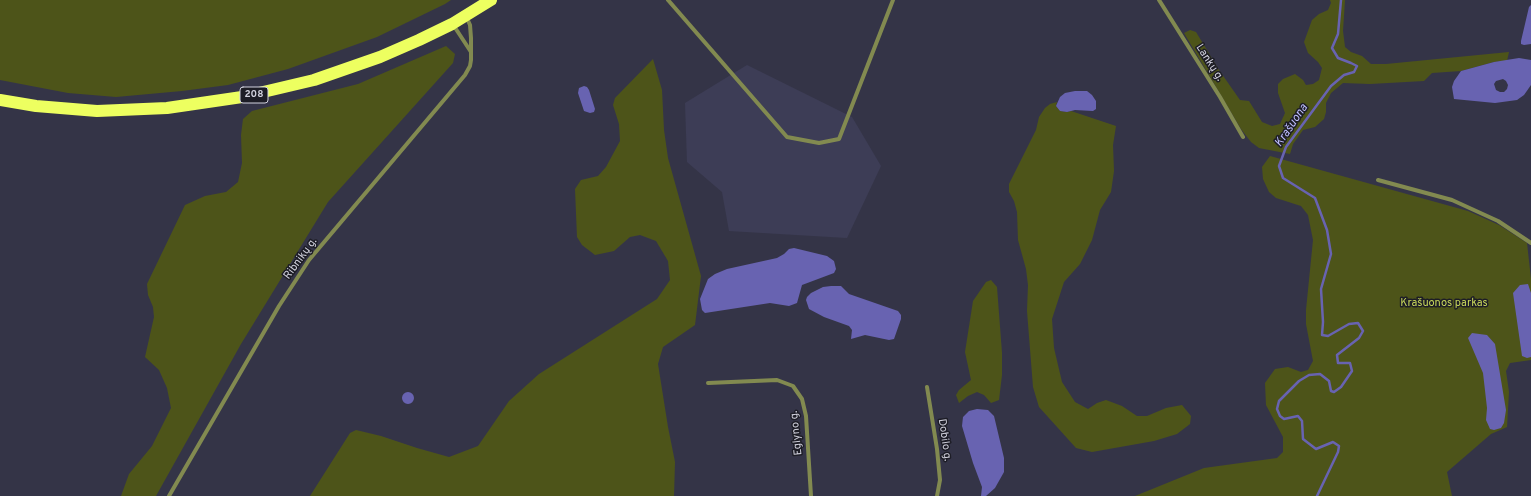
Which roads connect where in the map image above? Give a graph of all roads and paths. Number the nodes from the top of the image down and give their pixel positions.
1 (491, 0) edge
2 (668, 0) edge
3 (892, 0) edge
4 (1159, 0) edge
5 (466, 16) junction
6 (452, 24) junction
7 (471, 52) junction
8 (0, 100) edge
9 (1243, 137) dead end
10 (1378, 180) dead end
11 (1531, 243) edge
12 (708, 382) dead end
13 (927, 387) dead end
14 (170, 496) edge
15 (811, 496) edge
16 (937, 496) edge

1 - 5 highway, 208
2 - 3 street
4 - 9 street, Lankų g.
5 - 6 highway, 208
5 - 7 street, Ribnikų g.
6 - 7 street
6 - 8 highway, 208
7 - 14 street, Ribnikų g.
10 - 11 street
12 - 15 street, Eglyno g.
13 - 16 street, Dobilo g.

